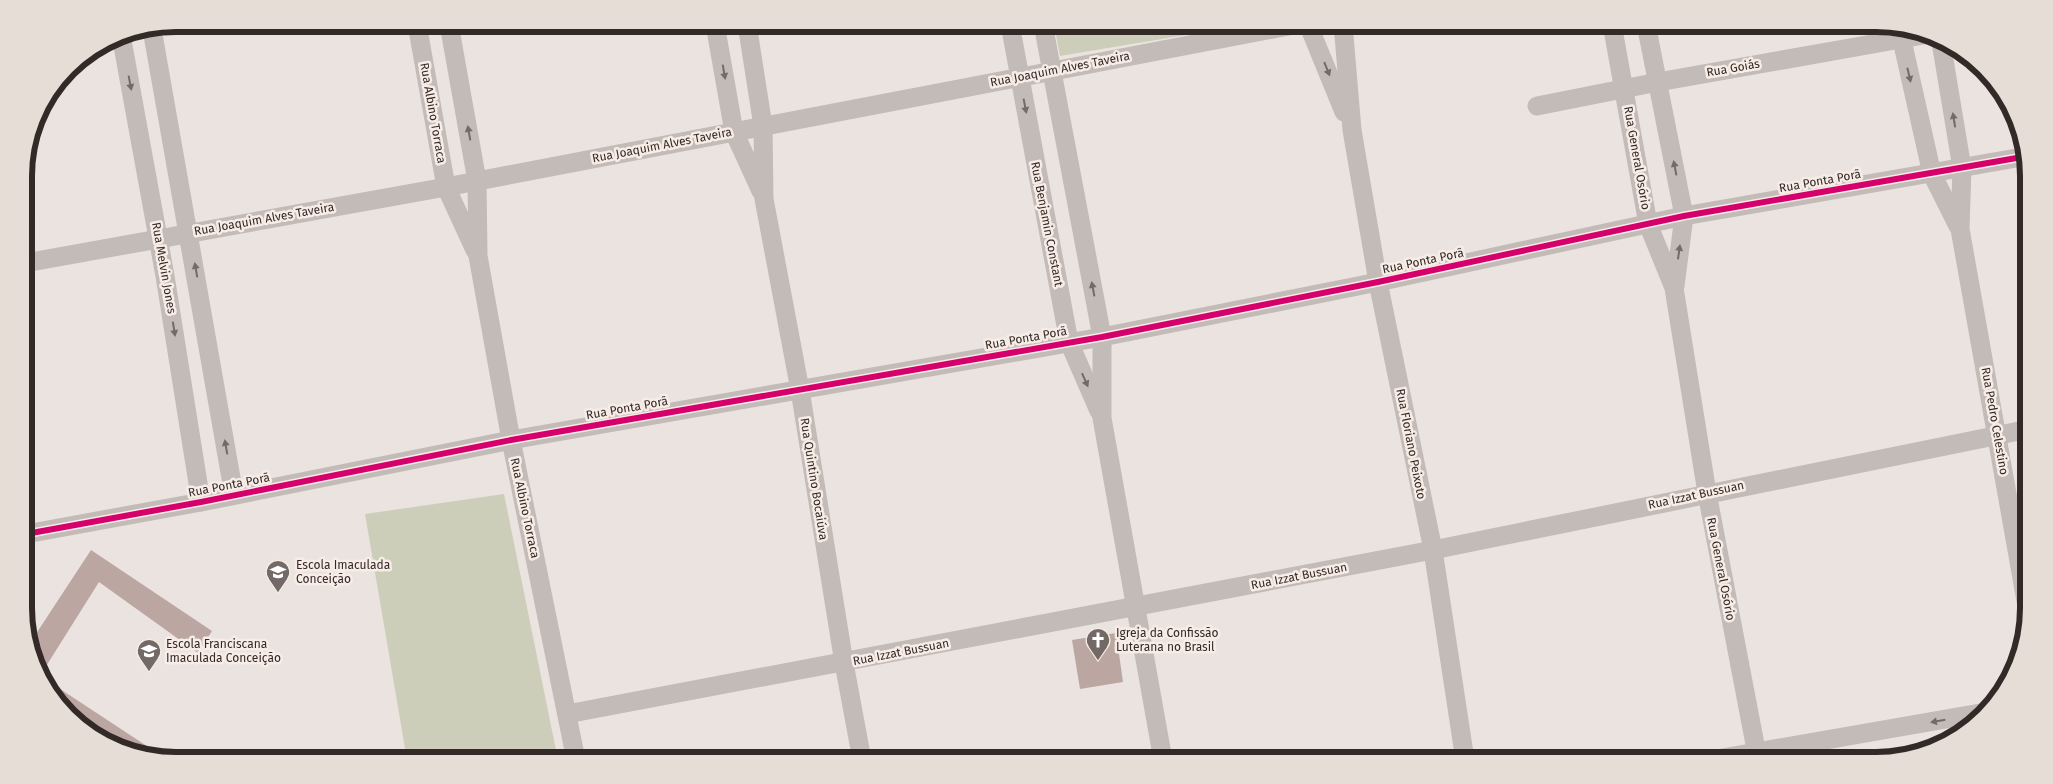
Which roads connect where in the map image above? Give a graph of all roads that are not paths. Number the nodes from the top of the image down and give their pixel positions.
1 (418, 32) edge
2 (450, 32) edge
3 (716, 32) edge
4 (748, 32) edge
5 (1011, 32) edge
6 (1045, 32) edge
7 (1256, 32) edge
8 (1311, 32) edge
9 (1343, 32) edge
10 (1614, 32) edge
11 (1648, 32) edge
12 (1894, 34) edge
13 (153, 35) edge
14 (1899, 35) edge
15 (122, 43) edge
16 (1942, 48) edge
17 (1052, 70) junction
18 (1019, 76) junction
19 (1658, 82) junction
20 (1626, 90) junction
21 (1538, 106) dead end
22 (763, 126) junction
23 (1352, 130) junction
24 (734, 132) junction
25 (2019, 158) edge
26 (1962, 168) junction
27 (1932, 174) junction
28 (477, 181) junction
29 (446, 187) junction
30 (764, 199) junction
31 (1684, 216) junction
32 (1648, 224) junction
33 (1960, 229) junction
34 (189, 232) junction
35 (159, 238) junction
36 (478, 256) junction
37 (33, 262) edge
38 (1378, 282) junction
39 (1674, 288) junction
40 (1102, 337) junction
41 (1069, 342) junction
42 (800, 390) junction
43 (1102, 418) junction
44 (2020, 431) edge
45 (1998, 435) junction
46 (511, 440) junction
47 (1707, 493) junction
48 (234, 495) junction
49 (201, 502) junction
50 (32, 533) edge
51 (1433, 550) junction
52 (2020, 565) edge
53 (1135, 608) junction
54 (844, 663) junction
55 (567, 714) junction
56 (1972, 715) edge
57 (1161, 751) edge
58 (1464, 751) edge
59 (1756, 751) edge
60 (1783, 751) edge
61 (574, 752) edge
62 (860, 752) edge

1 - 29 street, Rua Albino Torraca
28 -> 2 street, Rua Albino Torraca
3 -> 24 street, Rua Quintino Bocaiúva
4 - 22 street, Rua Quintino Bocaiúva
5 - 18 street, Rua Benjamin Constant
6 - 17 street, Rua Benjamin Constant
7 - 17 street, Rua Joaquim Alves Taveira
8 -> 23 street, Rua Floriano Peixoto
9 - 23 street, Rua Floriano Peixoto
10 - 20 street, Rua General Osório
11 - 19 street, Rua General Osório
12 - 19 street, Rua Goiás
13 - 34 street
14 -> 27 street, Rua Pedro Celestino
15 -> 35 street, Rua Melvin Jones
26 -> 16 street, Rua Pedro Celestino
17 - 18 street, Rua Joaquim Alves Taveira
40 -> 17 street, Rua Benjamin Constant
18 - 22 street, Rua Joaquim Alves Taveira
18 -> 41 street, Rua Benjamin Constant
19 - 20 street, Rua Goiás
31 -> 19 street, Rua General Osório
20 - 21 street, Rua Goiás
20 - 32 street, Rua General Osório
22 - 24 street, Rua Joaquim Alves Taveira
22 - 30 street, Rua Quintino Bocaiúva
23 - 38 street, Rua Floriano Peixoto
24 - 28 street, Rua Joaquim Alves Taveira
24 - 30 street, Rua Quintino Bocaiúva
25 - 26 street, Rua Ponta Porã
26 - 27 street, Rua Ponta Porã
26 - 33 street, Rua Pedro Celestino
27 - 31 street, Rua Ponta Porã
27 - 33 street, Rua Pedro Celestino
28 - 29 street, Rua Joaquim Alves Taveira
28 - 36 street, Rua Albino Torraca
29 - 34 street, Rua Joaquim Alves Taveira
29 - 36 street, Rua Albino Torraca
30 - 42 street, Rua Quintino Bocaiúva
31 - 32 street, Rua Ponta Porã
39 -> 31 street, Rua General Osório
32 - 38 street, Rua Ponta Porã
32 - 39 street, Rua General Osório
33 - 45 street, Rua Pedro Celestino
34 - 35 street, Rua Joaquim Alves Taveira
48 -> 34 street
35 - 37 street, Rua Joaquim Alves Taveira
35 -> 49 street, Rua Melvin Jones
36 - 46 street, Rua Albino Torraca
38 - 40 street, Rua Ponta Porã
38 - 51 street, Rua Floriano Peixoto
39 - 47 street, Rua General Osório
40 - 41 street, Rua Ponta Porã
40 - 43 street, Rua Benjamin Constant
41 - 42 street, Rua Ponta Porã
41 -> 43 street, Rua Benjamin Constant
42 - 46 street, Rua Ponta Porã
42 - 54 street, Rua Quintino Bocaiúva
43 - 53 street, Rua Benjamin Constant
44 - 45 street, Rua Izzat Bussuan
45 - 47 street, Rua Izzat Bussuan
45 - 52 street, Rua Pedro Celestino
46 - 48 street, Rua Ponta Porã
46 - 55 street, Rua Albino Torraca
47 - 51 street, Rua Izzat Bussuan
47 - 59 street, Rua General Osório
48 - 49 street, Rua Ponta Porã
49 - 50 street, Rua Ponta Porã
51 - 53 street, Rua Izzat Bussuan
51 - 58 street, Rua Floriano Peixoto
53 - 54 street, Rua Izzat Bussuan
53 - 57 street, Rua Benjamin Constant
54 - 55 street, Rua Izzat Bussuan
54 - 62 street, Rua Quintino Bocaiúva
55 - 61 street, Rua Albino Torraca
56 -> 60 street

